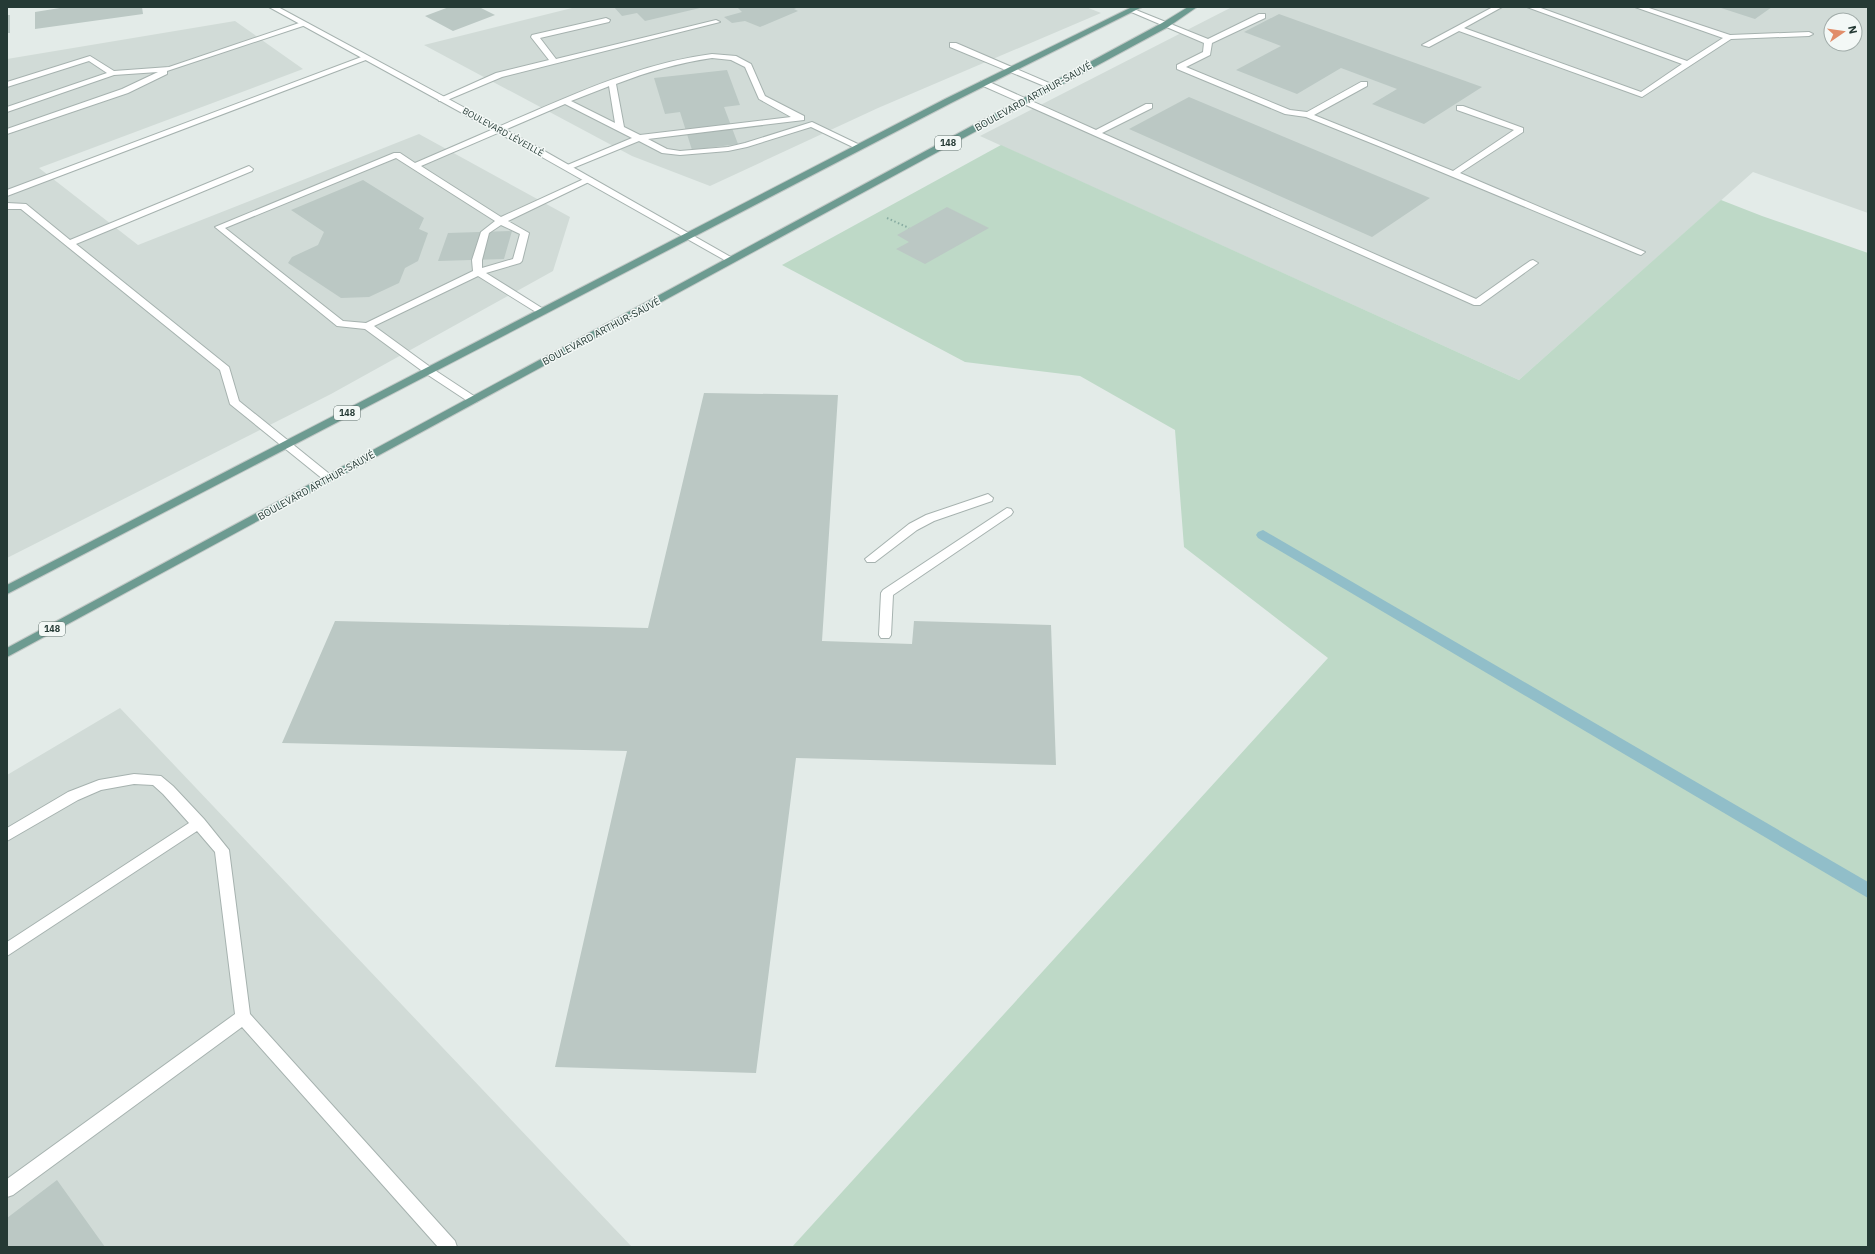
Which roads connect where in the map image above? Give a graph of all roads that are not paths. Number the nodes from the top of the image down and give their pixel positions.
1 (273, 7) edge
2 (1193, 7) edge
3 (1498, 7) edge
4 (1531, 7) edge
5 (1639, 7) edge
6 (1135, 9) edge
7 (1262, 16) dead end
8 (606, 20) dead end
9 (716, 22) dead end
10 (304, 24) junction
11 (1165, 24) junction
12 (1458, 28) junction
13 (1809, 34) dead end
14 (1729, 37) junction
15 (1208, 42) junction
16 (953, 45) dead end
17 (1426, 45) dead end
18 (367, 58) junction
19 (554, 61) junction
20 (1688, 64) junction
21 (170, 69) junction
22 (1011, 69) junction
23 (113, 73) junction
24 (612, 83) junction
25 (984, 83) junction
26 (1364, 84) dead end
27 (7, 85) edge
28 (1052, 86) junction
29 (442, 99) junction
30 (565, 101) junction
31 (1024, 101) junction
32 (1149, 106) dead end
33 (1460, 108) dead end
34 (7, 110) edge
35 (1308, 115) junction
36 (799, 118) junction
37 (812, 124) junction
38 (620, 128) junction
39 (499, 130) junction
40 (7, 132) edge
41 (1096, 133) junction
42 (639, 138) junction
43 (860, 147) junction
44 (415, 166) junction
45 (568, 168) junction
46 (249, 170) dead end
47 (1453, 174) junction
48 (589, 180) junction
49 (7, 193) edge
50 (7, 206) edge
51 (501, 221) junction
52 (687, 236) junction
53 (70, 243) junction
54 (1640, 252) dead end
55 (731, 260) junction
56 (1533, 263) dead end
57 (478, 272) junction
58 (542, 312) junction
59 (368, 326) junction
60 (429, 371) junction
61 (473, 400) junction
62 (286, 445) junction
63 (328, 478) junction
64 (988, 498) dead end
65 (1007, 512) dead end
66 (871, 559) dead end
67 (7, 590) edge
68 (885, 635) dead end
69 (7, 653) edge
70 (199, 823) junction
71 (7, 835) edge
72 (7, 950) edge
73 (242, 1017) junction
74 (7, 1189) edge
75 (449, 1247) edge

1 - 10 street, BOULEVARD LÉVEILLÉ
2 - 11 main road, BOULEVARD ARTHUR-SAUVÉ / 148
3 - 12 street
4 - 20 street
5 - 14 street
6 - 11 street
6 - 22 main road, 148
7 - 15 street
8 - 19 street
9 - 19 street
10 - 18 street, BOULEVARD LÉVEILLÉ
10 - 21 street
11 - 15 street
11 - 28 main road, BOULEVARD ARTHUR-SAUVÉ / 148
12 - 17 street
12 - 20 street
13 - 14 street
14 - 20 street
15 - 35 street
16 - 22 street
18 - 29 street, BOULEVARD LÉVEILLÉ
18 - 49 street
19 - 29 street
21 - 23 street
21 - 40 street
22 - 25 main road, 148
22 - 28 street
23 - 27 street
23 - 34 street
24 - 30 street
24 - 36 street
24 - 38 street
25 - 31 street
25 - 43 main road, 148
26 - 35 street
28 - 31 main road, BOULEVARD ARTHUR-SAUVÉ / 148
29 - 39 street, BOULEVARD LÉVEILLÉ
30 - 38 street
30 - 39 street
31 - 41 street
31 - 55 main road, BOULEVARD ARTHUR-SAUVÉ / 148
32 - 41 street
33 - 47 street
35 - 47 street
36 - 37 street
36 - 42 street
37 - 42 street
37 - 43 street
38 - 42 street
39 - 44 street
39 - 45 street, BOULEVARD LÉVEILLÉ
41 - 56 street
42 - 45 street
43 - 52 main road, 148
44 - 51 street
44 - 59 street
45 - 48 street, BOULEVARD LÉVEILLÉ
46 - 53 street
47 - 54 street
48 - 51 street
48 - 52 street, BOULEVARD LÉVEILLÉ
50 - 53 street
51 - 57 street
51 - 57 street
52 - 55 street, BOULEVARD LÉVEILLÉ
52 - 58 main road, 148
53 - 62 street
55 - 61 main road, BOULEVARD ARTHUR-SAUVÉ / 148
57 - 58 street
57 - 59 street
58 - 60 main road, 148
59 - 60 street
60 - 61 street
60 - 62 main road, 148
61 - 63 main road, BOULEVARD ARTHUR-SAUVÉ / 148
62 - 63 street
62 - 67 main road, 148
63 - 69 main road, BOULEVARD ARTHUR-SAUVÉ / 148
64 - 66 street
65 - 68 street
70 - 71 street
70 - 72 street
70 - 73 street
73 - 74 street
73 - 75 street

